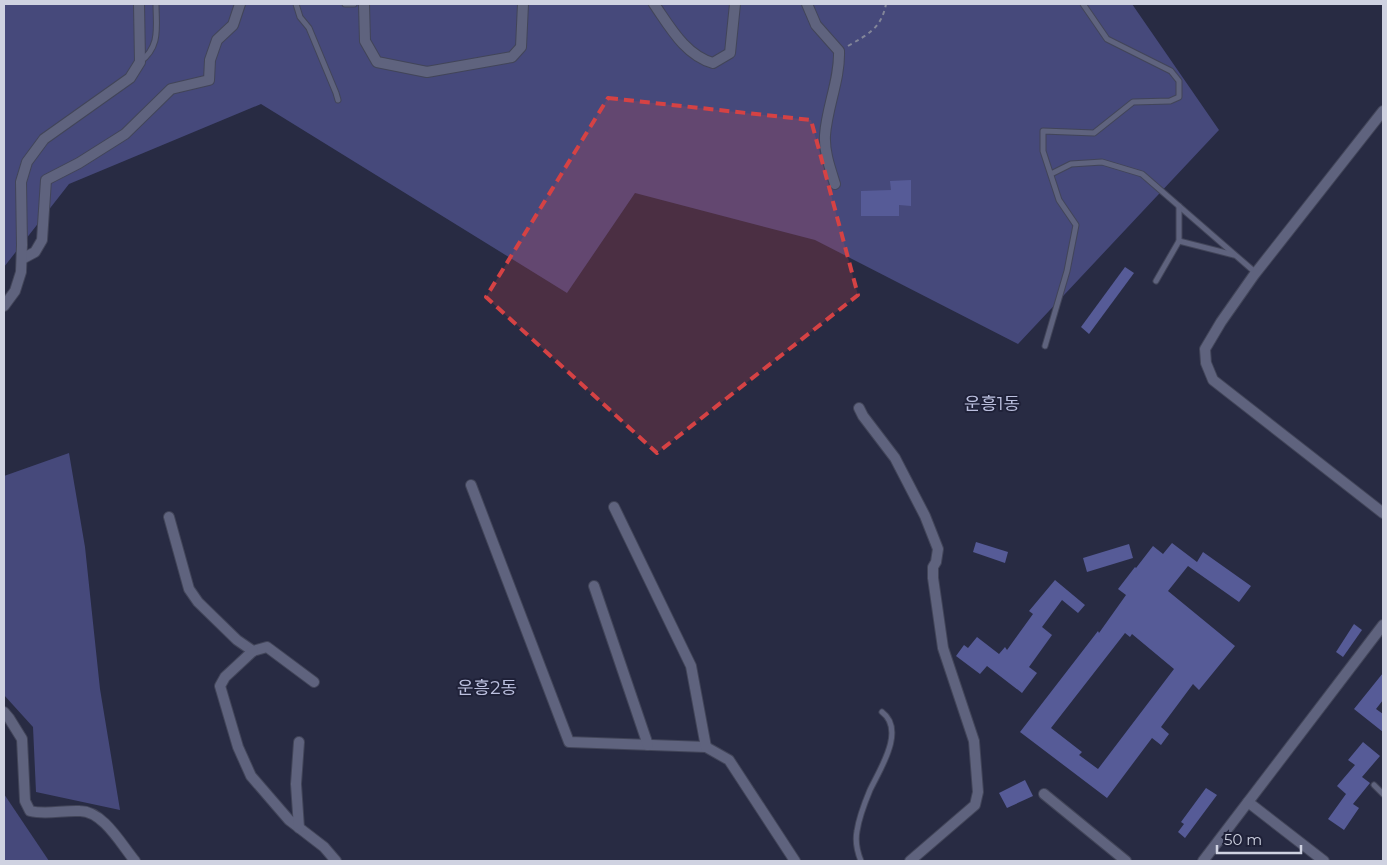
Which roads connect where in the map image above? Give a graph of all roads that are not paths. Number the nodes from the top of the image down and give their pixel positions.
1 (139, 4) edge
2 (156, 4) edge
3 (240, 4) edge
4 (296, 4) edge
5 (345, 4) edge
6 (354, 4) edge
7 (364, 4) edge
8 (523, 4) edge
9 (654, 4) edge
10 (735, 4) edge
11 (808, 4) edge
12 (1084, 4) edge
13 (140, 62) junction
14 (338, 100) dead end
15 (1383, 111) edge
16 (1051, 174) junction
17 (835, 184) dead end
18 (1179, 206) junction
19 (1179, 241) junction
20 (1236, 256) junction
21 (22, 259) junction
22 (1256, 273) junction
23 (1156, 281) dead end
24 (4, 306) edge
25 (1045, 346) dead end
26 (859, 408) dead end
27 (471, 485) dead end
28 (614, 507) dead end
29 (1383, 512) edge
30 (169, 517) dead end
31 (594, 586) dead end
32 (1383, 625) edge
33 (253, 652) junction
34 (314, 682) dead end
35 (4, 712) edge
36 (882, 712) dead end
37 (299, 742) dead end
38 (648, 745) junction
39 (706, 747) junction
40 (1374, 785) dead end
41 (1044, 794) dead end
42 (1383, 794) edge
43 (1248, 802) junction
44 (299, 828) junction
45 (135, 861) edge
46 (336, 861) edge
47 (795, 861) edge
48 (861, 861) edge
49 (910, 861) edge
50 (1126, 861) edge
51 (1204, 861) edge
52 (1324, 861) edge

1 - 13 street
2 - 13 lane
3 - 21 street
4 - 14 lane
5 - 6 lane
7 - 8 street
9 - 10 street
11 - 17 street
12 - 16 lane
13 - 21 street
15 - 22 street
16 - 18 lane
16 - 25 lane
18 - 19 lane
18 - 20 lane
19 - 20 lane
19 - 23 lane
20 - 22 lane
21 - 24 street
22 - 29 street
26 - 49 street
27 - 38 street
28 - 39 street
30 - 33 street
31 - 38 street
32 - 43 street
33 - 34 street
33 - 44 street
35 - 45 street
36 - 48 lane
37 - 44 street
38 - 39 street
39 - 47 street
40 - 42 lane
41 - 50 street
43 - 51 street
43 - 52 street
44 - 46 street

